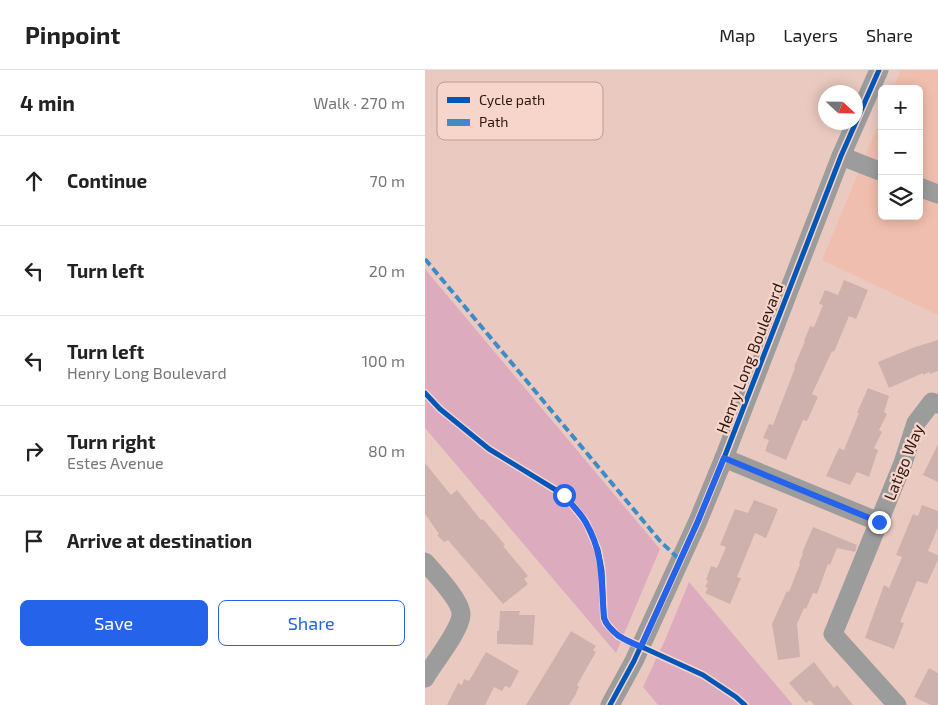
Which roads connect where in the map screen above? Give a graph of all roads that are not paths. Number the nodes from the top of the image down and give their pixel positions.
1 (879, 70) edge
2 (841, 156) junction
3 (878, 170) edge
4 (923, 188) edge
5 (938, 194) edge
6 (935, 403) edge
7 (724, 458) junction
8 (879, 522) junction
9 (425, 562) edge
10 (425, 678) edge
11 (610, 705) edge
12 (897, 705) edge

1 - 2 street, Henry Long Boulevard
2 - 3 street
2 - 7 street, Henry Long Boulevard
4 - 5 street
6 - 8 street, Latigo Way
7 - 8 street
7 - 11 street, Henry Long Boulevard
8 - 12 street, Latigo Way
9 - 10 street

